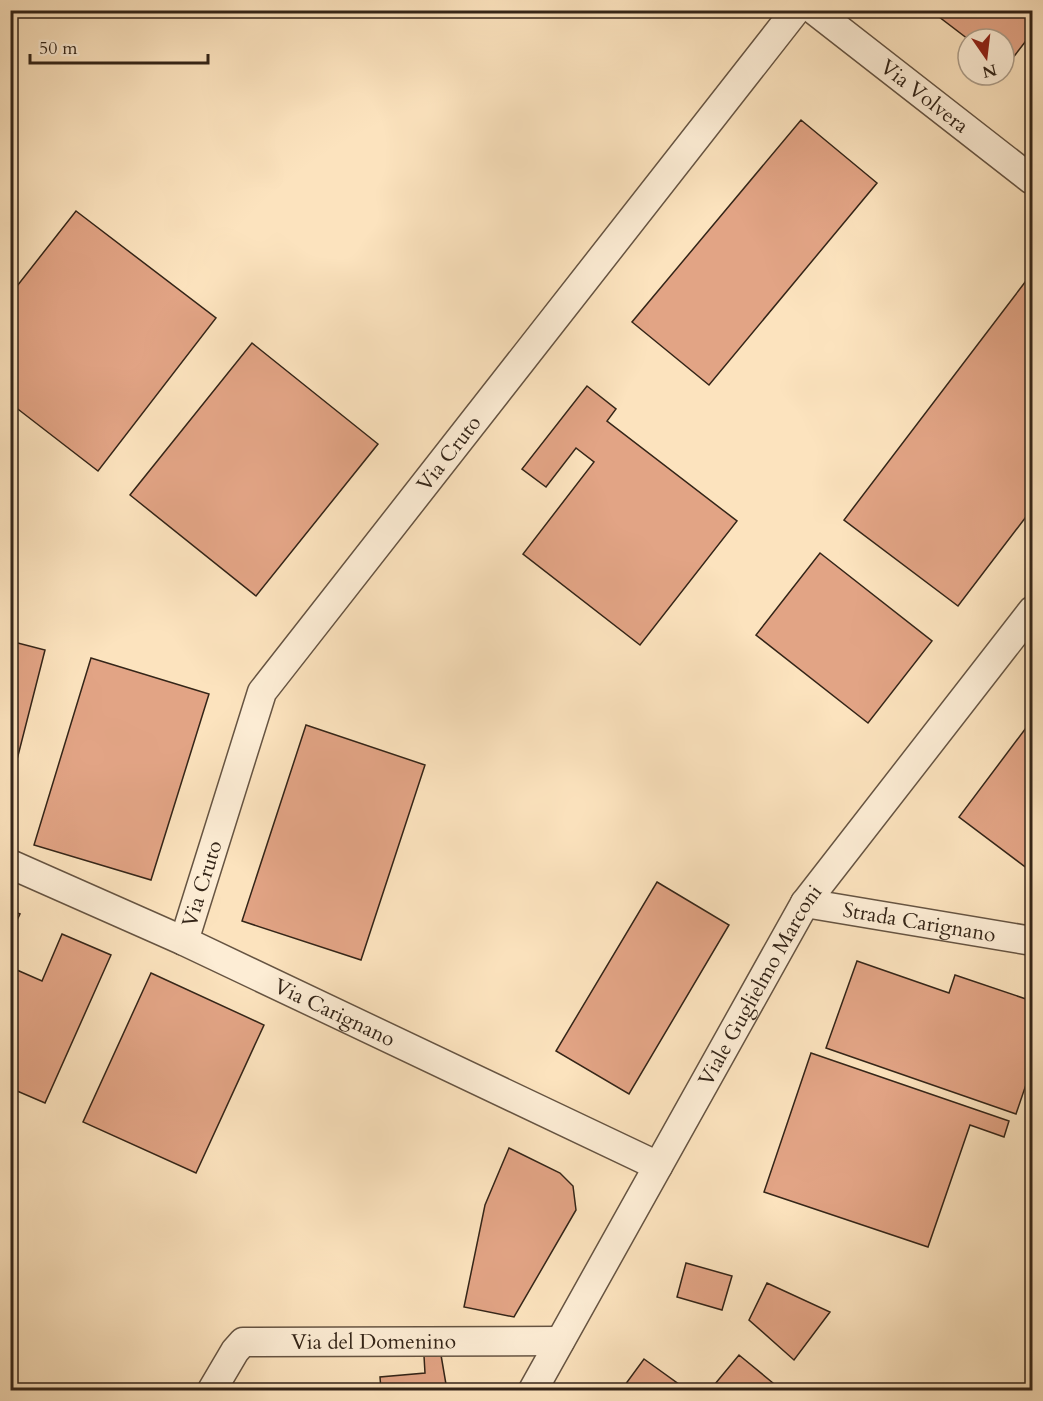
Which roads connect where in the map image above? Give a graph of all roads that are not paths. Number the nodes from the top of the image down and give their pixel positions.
1 (796, 10) edge
2 (814, 10) edge
3 (1032, 180) edge
4 (1032, 611) edge
5 (10, 864) edge
6 (805, 903) junction
7 (184, 941) junction
8 (1032, 941) edge
9 (658, 1166) junction
10 (560, 1341) junction
11 (212, 1390) edge
12 (533, 1390) edge

1 - 7 street, Via Cruto
2 - 3 street, Via Volvera
4 - 6 street, Viale Guglielmo Marconi
5 - 7 street, Via Carignano
6 - 8 street, Strada Carignano
6 - 9 street, Viale Guglielmo Marconi
7 - 9 street, Via Carignano
9 - 10 street, Viale Guglielmo Marconi
10 - 11 street, Via del Domenino
10 - 12 street, Viale Guglielmo Marconi

